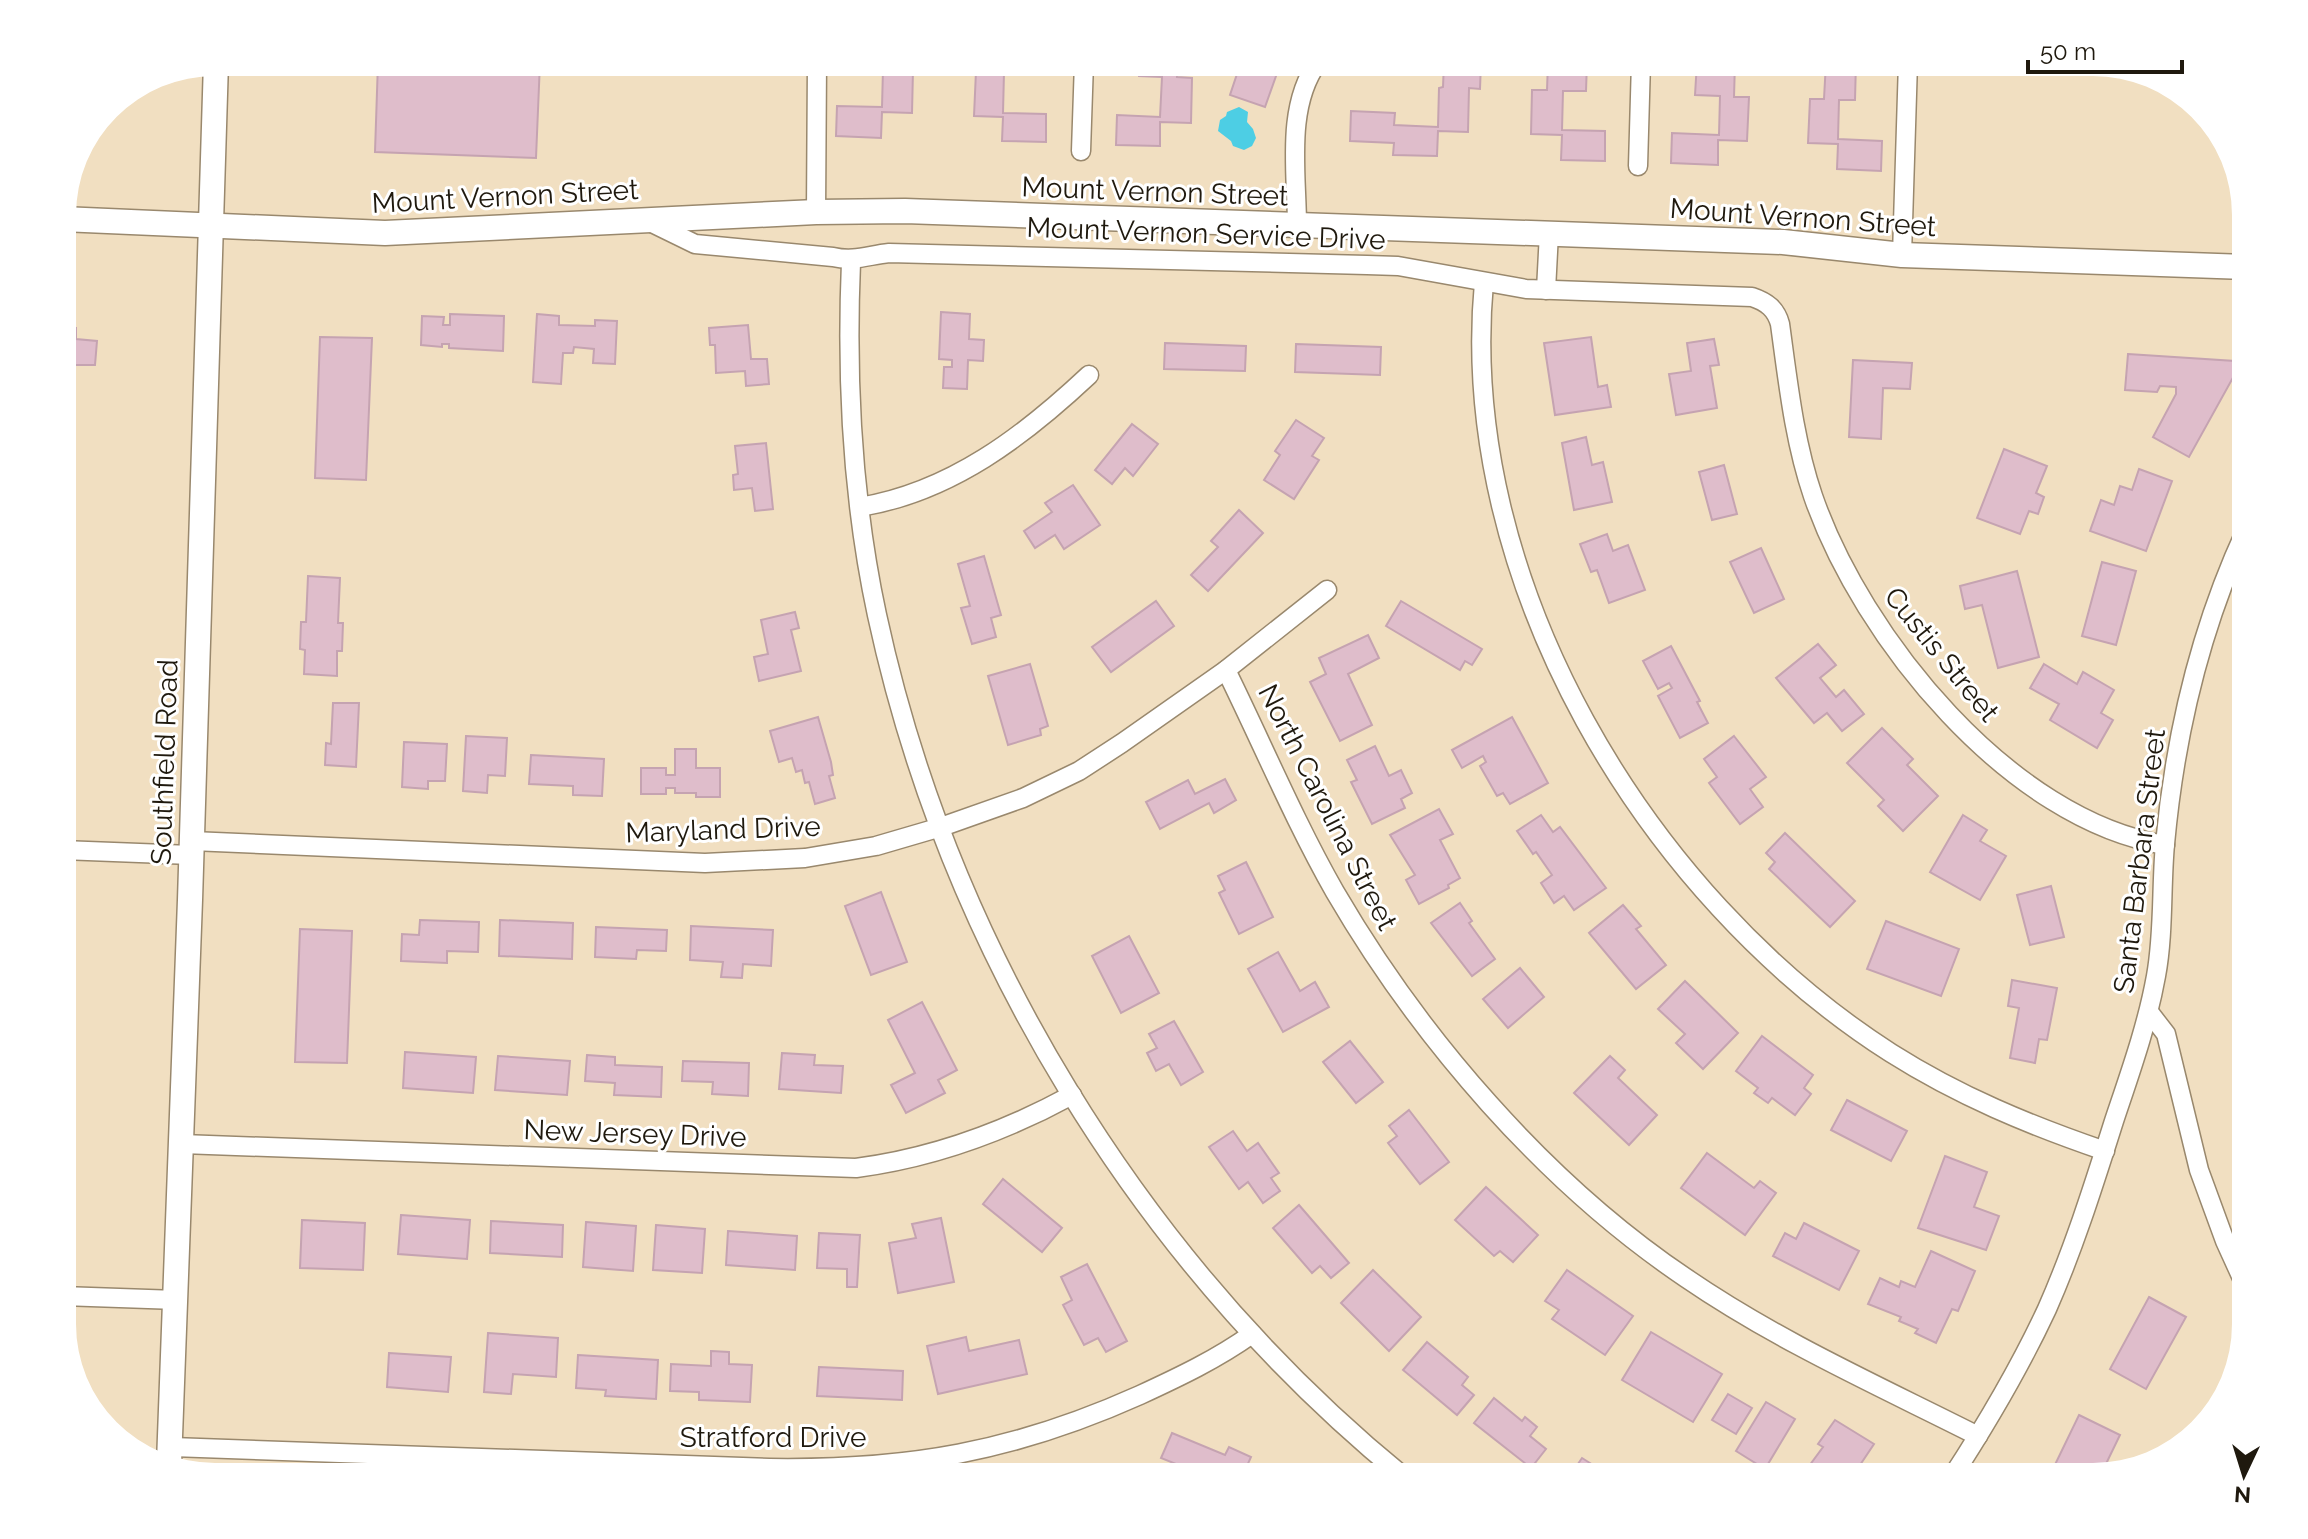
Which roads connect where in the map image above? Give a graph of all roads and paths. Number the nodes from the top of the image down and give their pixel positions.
1 (216, 76) edge
2 (817, 76) edge
3 (1084, 76) edge
4 (1307, 76) edge
5 (1641, 76) edge
6 (1908, 76) edge
7 (1081, 151) dead end
8 (1638, 166) dead end
9 (816, 212) junction
10 (644, 219) junction
11 (76, 220) edge
12 (211, 225) junction
13 (1297, 226) junction
14 (1549, 233) junction
15 (1902, 255) junction
16 (851, 262) junction
17 (2232, 267) edge
18 (1484, 282) junction
19 (1546, 290) junction
20 (1770, 306) joint
21 (1089, 375) dead end
22 (860, 507) junction
23 (2232, 563) edge
24 (1327, 590) dead end
25 (1226, 670) junction
26 (941, 827) junction
27 (2165, 845) junction
28 (192, 848) junction
29 (76, 850) edge
30 (2149, 1012) junction
31 (1072, 1095) junction
32 (182, 1144) junction
33 (2105, 1151) junction
34 (2232, 1256) edge
35 (76, 1296) edge
36 (177, 1300) junction
37 (1252, 1334) junction
38 (1978, 1436) junction
39 (171, 1455) edge
40 (539, 1463) edge
41 (903, 1463) edge
42 (1388, 1463) edge
43 (1961, 1463) edge

1 - 12 street, Southfield Road
2 - 9 street
3 - 7 street
4 - 13 street
5 - 8 street
6 - 15 street
9 - 10 street, Mount Vernon Street
9 - 13 street, Mount Vernon Street
10 - 12 street, Mount Vernon Street
10 - 16 street, Mount Vernon Service Drive
11 - 12 street, Mount Vernon Street
12 - 28 street, Southfield Road
13 - 14 street, Mount Vernon Street
14 - 15 street, Mount Vernon Street
14 - 19 street
15 - 17 street, Mount Vernon Street
16 - 18 street, Mount Vernon Service Drive
16 - 22 street
18 - 19 street, Mount Vernon Service Drive
18 - 33 street
19 - 20 street, Mount Vernon Service Drive
20 - 27 street, Custis Street
21 - 22 street
22 - 26 street
23 - 27 street, Santa Barbara Street
24 - 25 street, Maryland Drive
25 - 26 street, Maryland Drive
25 - 38 street, North Carolina Street
26 - 28 street, Maryland Drive
26 - 31 street
27 - 30 street, Santa Barbara Street
28 - 29 street, Maryland Drive
28 - 32 street, Southfield Road
30 - 33 street
30 - 34 street, Santa Barbara Street
31 - 32 street, New Jersey Drive
31 - 37 street
32 - 36 street, Southfield Road
33 - 38 street
35 - 36 street
36 - 39 street, Southfield Road
37 - 41 street, Stratford Drive
37 - 42 street
38 - 43 street
39 - 40 street, Stratford Drive

